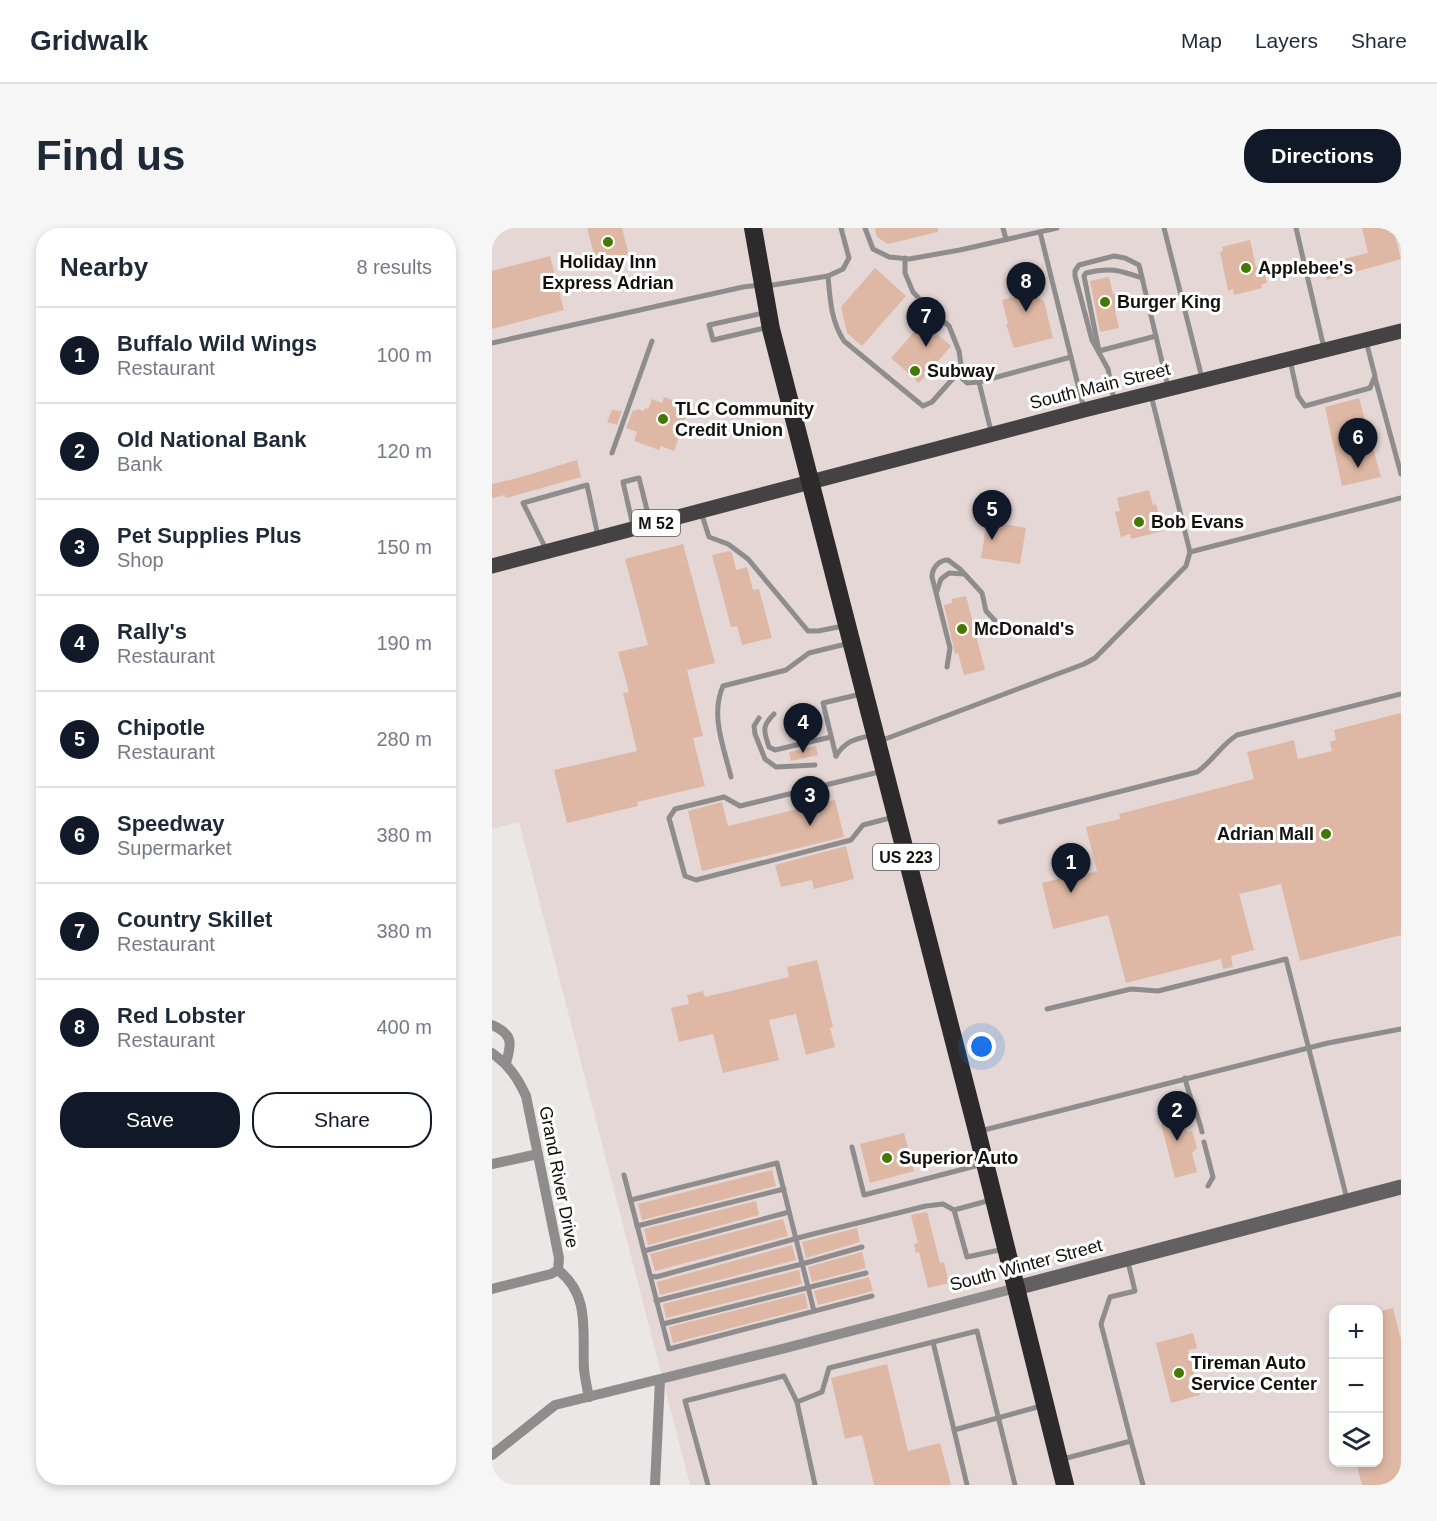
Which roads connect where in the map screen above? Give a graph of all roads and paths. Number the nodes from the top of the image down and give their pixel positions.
1 (753, 228) edge
2 (841, 228) edge
3 (865, 228) edge
4 (1003, 228) edge
5 (1057, 228) edge
6 (1164, 228) edge
7 (1296, 228) edge
8 (1040, 232) junction
9 (1006, 239) junction
10 (905, 258) junction
11 (828, 276) junction
12 (1142, 278) junction
13 (762, 286) junction
14 (769, 319) junction
15 (1401, 331) edge
16 (1156, 336) junction
17 (1365, 340) junction
18 (652, 341) dead end
19 (492, 343) edge
20 (1324, 350) junction
21 (1099, 351) junction
22 (1071, 357) junction
23 (1290, 358) junction
24 (957, 374) junction
25 (1375, 376) junction
26 (1203, 380) junction
27 (979, 382) junction
28 (1169, 389) junction
29 (1151, 393) junction
30 (1115, 403) junction
31 (1084, 411) junction
32 (992, 434) junction
33 (612, 453) dead end
34 (1401, 474) edge
35 (810, 482) junction
36 (1401, 498) edge
37 (700, 511) junction
38 (651, 524) junction
39 (634, 528) junction
40 (598, 538) junction
41 (548, 551) junction
42 (1190, 552) junction
43 (492, 566) edge
44 (966, 575) junction
45 (936, 597) junction
46 (1000, 626) dead end
47 (849, 634) junction
48 (946, 667) dead end
49 (864, 693) junction
50 (1401, 694) edge
51 (774, 714) dead end
52 (759, 718) dead end
53 (831, 736) junction
54 (876, 738) junction
55 (815, 765) dead end
56 (884, 770) junction
57 (731, 777) dead end
58 (896, 817) junction
59 (1000, 822) dead end
60 (1047, 1009) dead end
61 (492, 1026) edge
62 (1401, 1029) edge
63 (1308, 1048) junction
64 (492, 1053) edge
65 (506, 1063) junction
66 (1185, 1078) junction
67 (977, 1131) junction
68 (1202, 1132) dead end
69 (1204, 1142) dead end
70 (852, 1147) dead end
71 (538, 1154) junction
72 (985, 1163) junction
73 (492, 1164) edge
74 (624, 1175) dead end
75 (1208, 1186) dead end
76 (1401, 1187) edge
77 (784, 1189) junction
78 (631, 1200) junction
79 (994, 1200) junction
80 (1347, 1201) junction
81 (954, 1210) junction
82 (789, 1212) junction
83 (637, 1226) junction
84 (796, 1239) junction
85 (862, 1247) dead end
86 (1006, 1248) junction
87 (644, 1251) junction
88 (1127, 1259) junction
89 (802, 1264) junction
90 (558, 1270) junction
91 (866, 1274) dead end
92 (650, 1275) junction
93 (808, 1287) junction
94 (1016, 1288) junction
95 (492, 1289) edge
96 (872, 1296) dead end
97 (656, 1301) junction
98 (814, 1311) junction
99 (663, 1324) junction
100 (933, 1342) junction
101 (660, 1380) junction
102 (589, 1397) junction
103 (797, 1402) junction
104 (1045, 1405) junction
105 (998, 1418) junction
106 (954, 1430) junction
107 (1131, 1442) junction
108 (492, 1455) edge
109 (1059, 1460) junction
110 (655, 1485) edge
111 (708, 1485) edge
112 (815, 1485) edge
113 (967, 1485) edge
114 (1015, 1485) edge
115 (1065, 1485) edge
116 (1143, 1485) edge

1 - 13 highway, US 223
2 - 11 lane
3 - 10 lane
4 - 9 lane
5 - 8 lane
6 - 26 lane
7 - 20 lane
8 - 9 lane
8 - 22 lane
9 - 10 lane
10 - 24 lane
11 - 13 lane
11 - 24 lane
12 - 16 lane
12 - 21 lane
12 - 21 lane
13 - 14 highway, US 223
13 - 19 lane
14 - 14 lane
14 - 35 highway, US 223
15 - 17 main road, South Main Street
16 - 21 lane
16 - 28 lane
17 - 20 main road, South Main Street
17 - 25 lane
18 - 33 lane
20 - 23 main road, South Main Street
21 - 30 lane
22 - 27 lane
22 - 31 lane
23 - 25 lane
23 - 26 main road, South Main Street
24 - 27 lane
25 - 34 lane
26 - 28 main road, South Main Street
27 - 32 lane
28 - 29 main road, South Main Street
29 - 30 main road, South Main Street
29 - 42 lane
30 - 31 main road, South Main Street
31 - 32 main road, South Main Street
32 - 35 main road, South Main Street
35 - 37 main road, M 52
35 - 47 highway, US 223
36 - 42 lane
37 - 38 main road, M 52
37 - 47 lane
38 - 39 main road, M 52
38 - 39 lane
39 - 40 main road, M 52
40 - 41 main road, M 52
40 - 41 lane
41 - 43 main road, M 52
42 - 54 lane
44 - 45 lane
44 - 45 lane
44 - 46 lane
45 - 48 lane
47 - 49 highway, US 223
47 - 57 lane
49 - 53 lane
49 - 54 highway, US 223
50 - 59 lane
51 - 53 lane
52 - 55 lane
53 - 54 lane
54 - 56 highway, US 223
56 - 58 highway, US 223
56 - 58 lane
58 - 67 highway, US 223
60 - 63 lane
61 - 65 street
62 - 63 lane
63 - 66 lane
63 - 80 lane
64 - 65 street, Grand River Drive
65 - 71 street, Grand River Drive
66 - 67 lane
66 - 68 lane
67 - 72 highway, US 223
69 - 75 lane
70 - 72 lane
71 - 73 street
71 - 90 street, Grand River Drive
72 - 79 highway, US 223
74 - 78 lane
76 - 80 street, South Winter Street
77 - 78 lane
77 - 82 lane
77 - 83 lane
78 - 83 lane
79 - 81 lane
79 - 86 highway, US 223
80 - 88 street, South Winter Street
81 - 84 lane
81 - 86 lane
82 - 84 lane
82 - 87 lane
83 - 87 lane
84 - 89 lane
84 - 92 lane
85 - 89 lane
86 - 94 highway, US 223
87 - 92 lane
88 - 94 street, South Winter Street
88 - 107 lane
89 - 93 lane
89 - 97 lane
90 - 95 street, Grand River Drive
90 - 102 street
91 - 93 lane
92 - 97 lane
93 - 98 lane
93 - 99 lane
94 - 101 street, South Winter Street
94 - 104 highway, US 223
96 - 98 lane
97 - 99 lane
98 - 99 lane
100 - 103 lane
100 - 105 lane
100 - 106 lane
101 - 102 street, South Winter Street
101 - 110 street
102 - 108 street, South Winter Street
103 - 111 lane
103 - 112 lane
104 - 105 lane
104 - 109 highway, US 223
105 - 106 lane
105 - 114 lane
106 - 113 lane
107 - 109 lane
107 - 116 lane
109 - 115 highway, US 223

